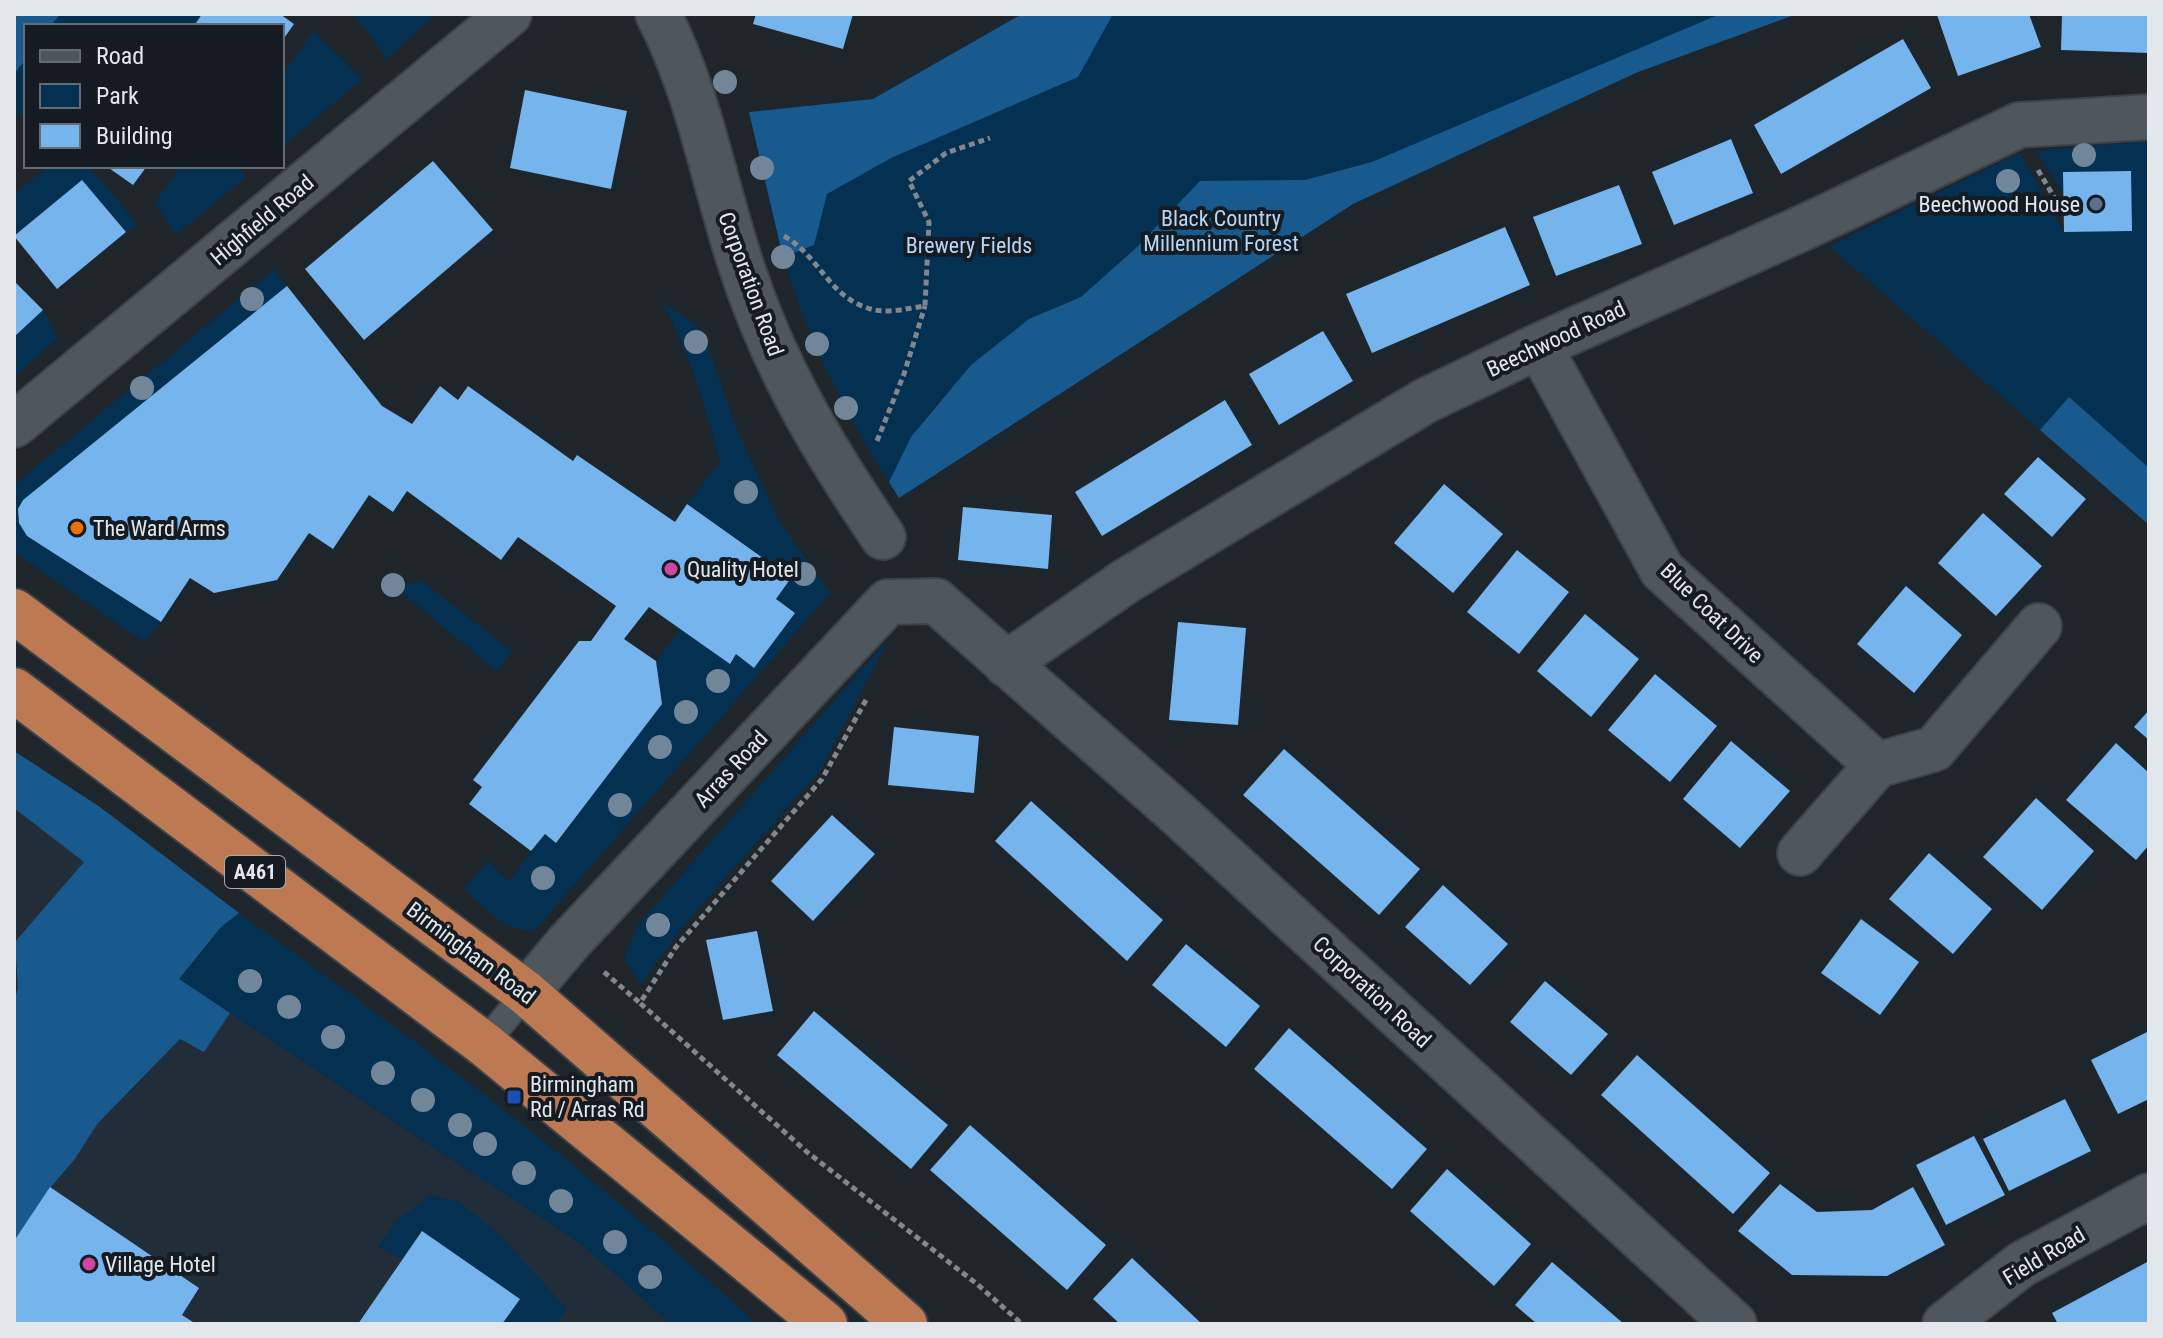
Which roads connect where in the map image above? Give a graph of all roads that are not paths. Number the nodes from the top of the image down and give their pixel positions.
1 (509, 14) edge
2 (658, 14) edge
3 (2149, 117) edge
4 (1539, 346) junction
5 (14, 425) edge
6 (883, 537) dead end
7 (14, 611) edge
8 (2039, 626) dead end
9 (1006, 664) junction
10 (18, 694) edge
11 (1877, 765) junction
12 (1800, 853) dead end
13 (526, 993) junction
14 (484, 1044) junction
15 (2149, 1196) edge
16 (733, 1248) junction
17 (799, 1324) edge
18 (825, 1324) edge
19 (905, 1324) edge
20 (1734, 1324) edge
21 (1945, 1324) edge

1 - 5 street, Highfield Road
2 - 6 street, Corporation Road
3 - 4 street, Beechwood Road
4 - 9 street, Beechwood Road
4 - 11 street, Blue Coat Drive
7 - 13 highway, Birmingham Road
8 - 11 street
9 - 13 street, Arras Road
9 - 20 street, Corporation Road
10 - 14 highway, A461
11 - 12 street
13 - 14 lane, Arras Road
13 - 19 highway, Birmingham Road
14 - 16 highway, A461
15 - 21 street, Field Road
16 - 17 street
16 - 18 highway, A461

